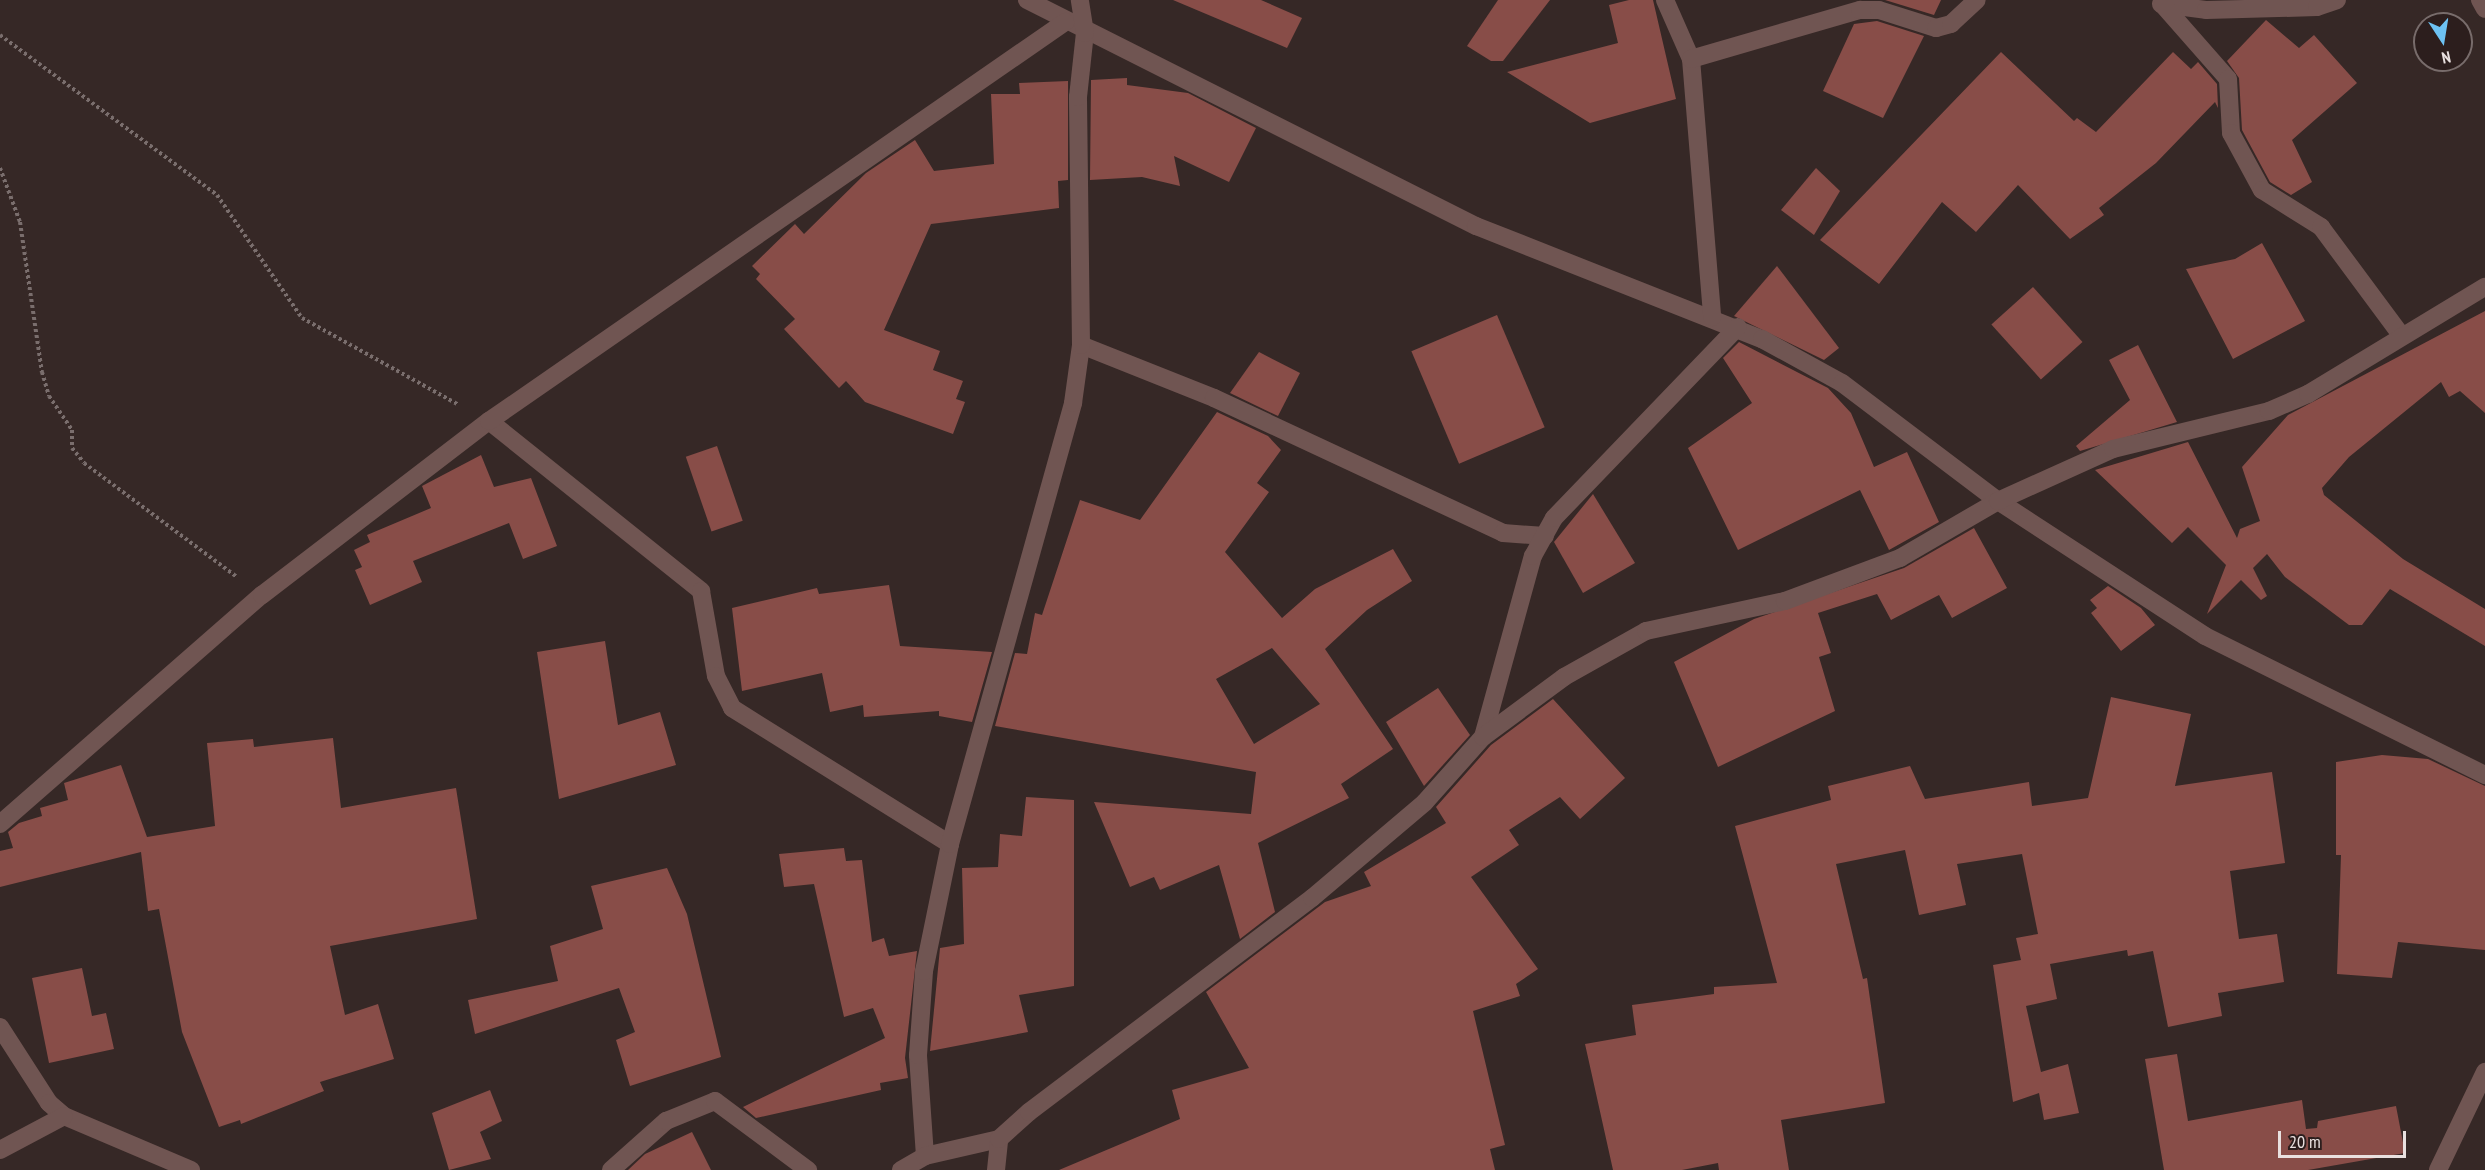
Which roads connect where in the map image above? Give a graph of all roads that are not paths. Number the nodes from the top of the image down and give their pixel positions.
1 (1027, 0) edge
2 (1080, 0) edge
3 (1665, 0) edge
4 (1977, 0) edge
5 (2337, 0) edge
6 (2480, 0) edge
7 (2158, 2) edge
8 (2485, 9) edge
9 (1065, 22) junction
10 (1085, 33) junction
11 (1692, 59) junction
12 (2485, 287) edge
13 (1712, 317) junction
14 (1738, 327) junction
15 (2401, 335) junction
16 (1081, 345) junction
17 (489, 421) junction
18 (1998, 501) junction
19 (1545, 536) junction
20 (1483, 737) junction
21 (2485, 775) edge
22 (0, 824) edge
23 (950, 844) junction
24 (0, 1027) edge
25 (2485, 1072) edge
26 (64, 1116) junction
27 (999, 1139) junction
28 (0, 1149) edge
29 (925, 1156) junction
30 (191, 1170) edge
31 (611, 1170) edge
32 (808, 1170) edge
33 (901, 1170) edge
34 (996, 1170) edge
35 (2438, 1170) edge

1 - 9 street
2 - 10 street
3 - 11 street
4 - 11 street
5 - 7 street
6 - 8 street
7 - 15 street
9 - 10 street
9 - 17 street
10 - 13 street
10 - 16 street
11 - 13 street
12 - 15 street
13 - 14 street
14 - 18 street
14 - 19 street
15 - 18 street
16 - 19 street
16 - 23 street
17 - 22 street
17 - 23 street
18 - 20 street
18 - 21 street
19 - 20 street
20 - 27 street
23 - 29 street
24 - 26 street
25 - 35 street
26 - 28 street
26 - 30 street
27 - 29 street
27 - 34 street
29 - 33 street
31 - 32 street

